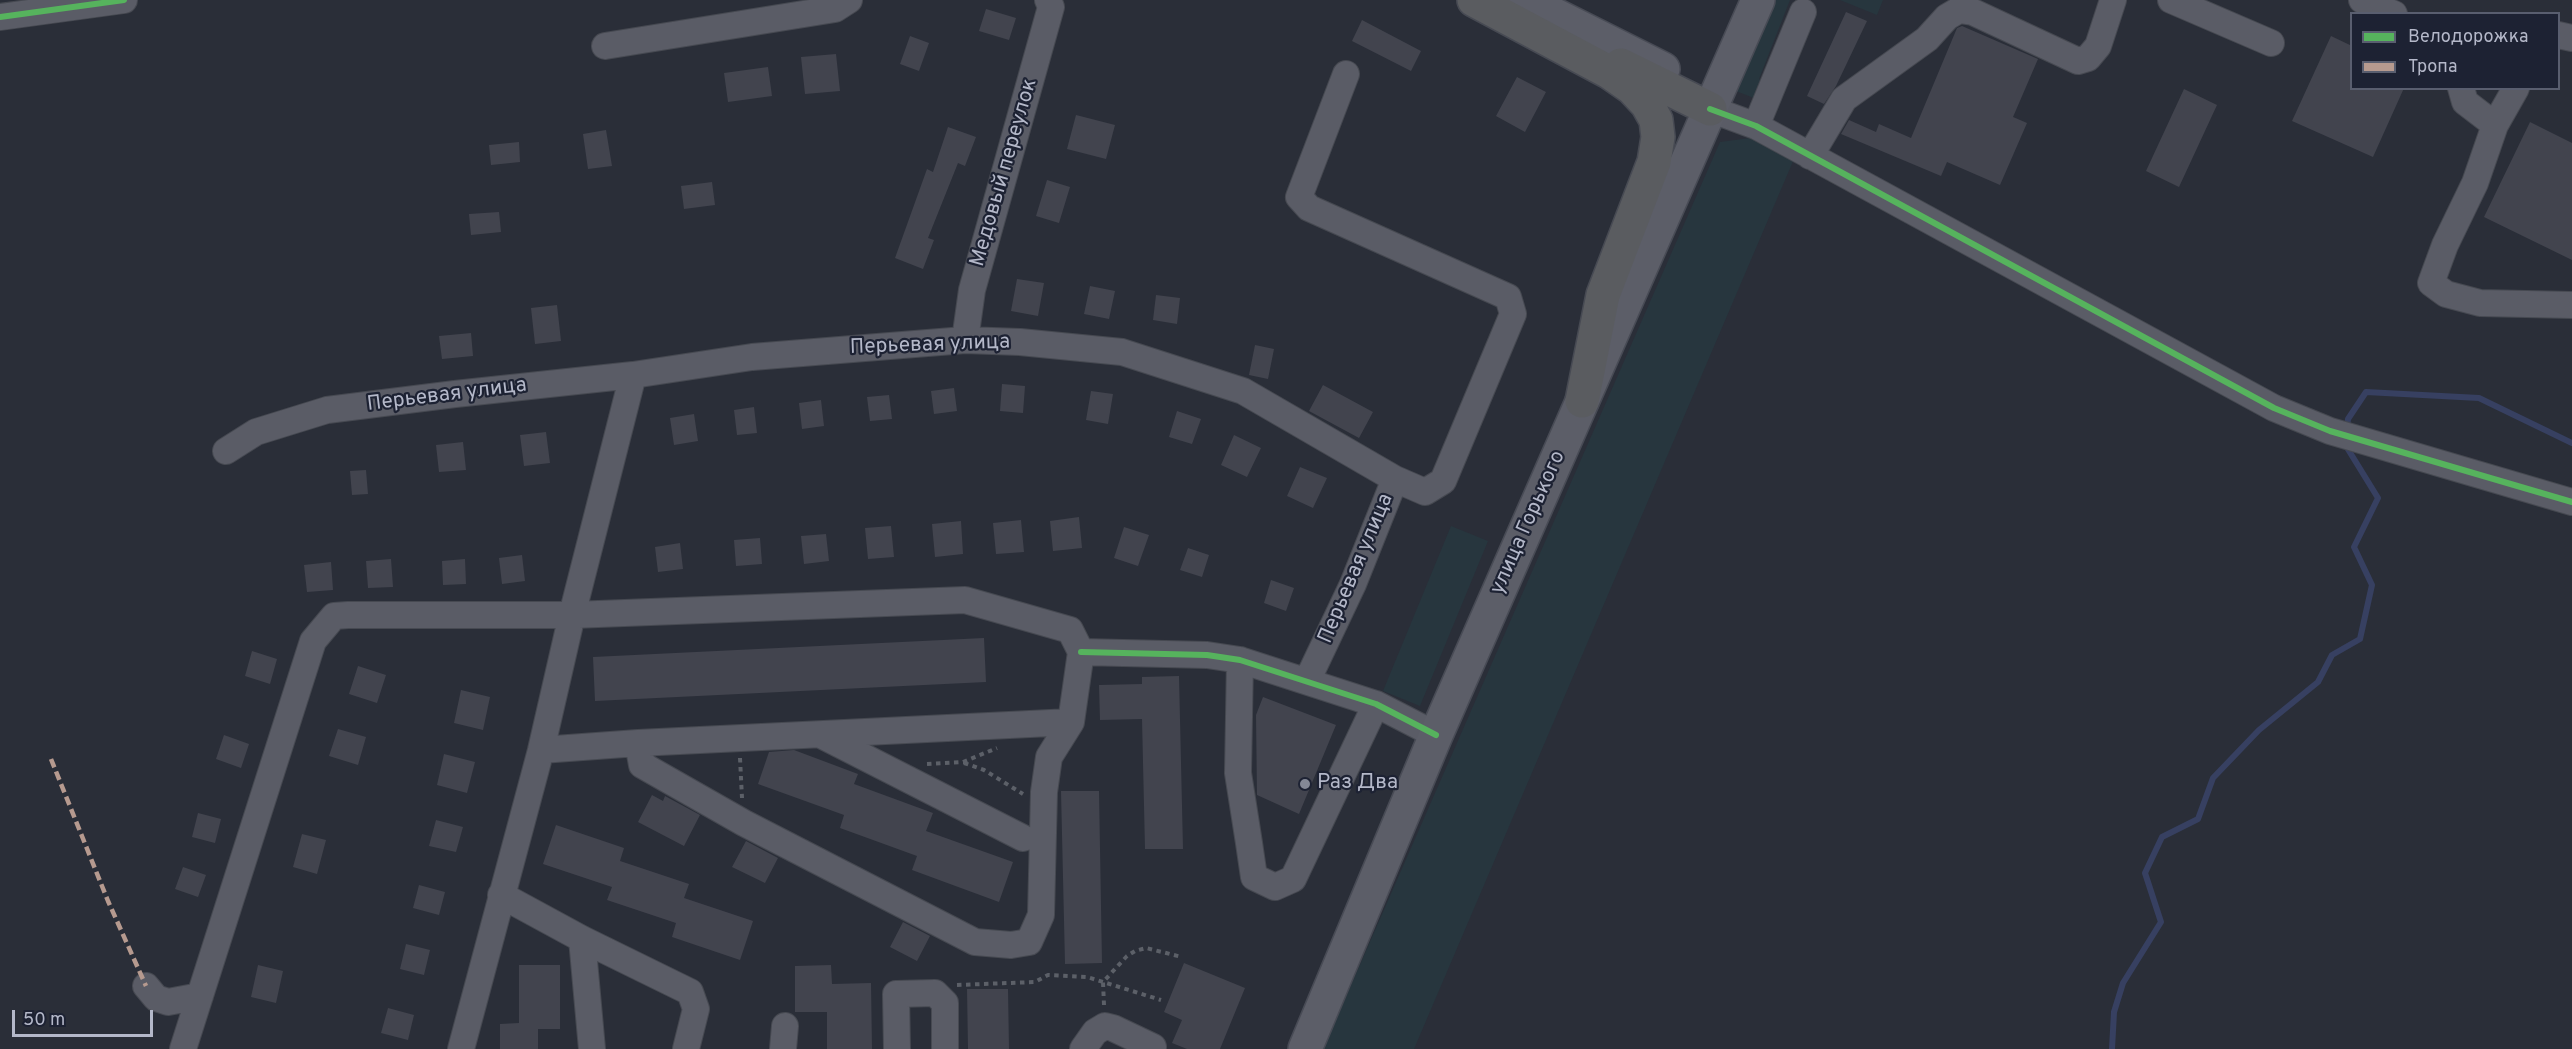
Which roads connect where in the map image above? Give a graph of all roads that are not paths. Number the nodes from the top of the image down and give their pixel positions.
1 (124, 0) edge
2 (849, 0) edge
3 (1474, 0) edge
4 (1490, 0) edge
5 (1524, 0) edge
6 (1758, 0) edge
7 (2113, 0) edge
8 (2171, 0) edge
9 (2362, 0) edge
10 (1050, 4) edge
11 (1803, 12) dead end
12 (2389, 12) edge
13 (0, 17) edge
14 (2271, 43) dead end
15 (605, 46) dead end
16 (1346, 74) dead end
17 (2462, 90) edge
18 (2515, 90) edge
19 (1713, 102) junction
20 (2495, 125) junction
21 (1756, 126) junction
22 (1810, 156) junction
23 (2572, 305) edge
24 (965, 340) junction
25 (633, 375) junction
26 (1582, 400) junction
27 (226, 451) dead end
28 (1395, 479) junction
29 (2572, 502) edge
30 (572, 615) junction
31 (1081, 652) junction
32 (1240, 660) junction
33 (1307, 681) junction
34 (1376, 704) junction
35 (1071, 722) junction
36 (821, 735) junction
37 (1436, 735) junction
38 (638, 743) junction
39 (541, 750) junction
40 (1023, 838) dead end
41 (501, 895) junction
42 (582, 939) junction
43 (146, 986) dead end
44 (200, 996) junction
45 (1153, 1047) dead end
46 (183, 1049) edge
47 (461, 1049) edge
48 (592, 1049) edge
49 (686, 1049) edge
50 (897, 1049) edge
51 (945, 1049) edge
52 (1083, 1049) edge
53 (1305, 1049) edge

1 - 13 street
2 - 15 street
3 - 26 highway
4 - 19 highway
5 - 19 main road
6 - 19 main road, улица Горького
7 - 22 street
8 - 14 street
9 - 12 street
10 - 24 street, Медовый переулок
11 - 21 street
16 - 28 street
17 - 20 street
18 - 20 street
19 - 21 street
19 - 26 main road, улица Горького
20 - 23 street
21 - 22 street
22 - 29 street
24 - 25 street, Перьевая улица
24 - 28 street, Перьевая улица
25 - 27 street, Перьевая улица
25 - 30 street
26 - 37 main road, улица Горького
28 - 33 street, Перьевая улица
30 - 31 street
30 - 39 street
30 - 44 street
31 - 32 street
31 - 35 street
32 - 33 street
32 - 34 street
33 - 34 street
34 - 37 street
35 - 36 street
35 - 38 street
36 - 38 street
36 - 40 street
37 - 53 main road, улица Горького
38 - 39 street
39 - 41 street
41 - 42 street
41 - 47 street
42 - 48 street
42 - 49 street
43 - 44 street
44 - 46 street
45 - 52 street
50 - 51 street

